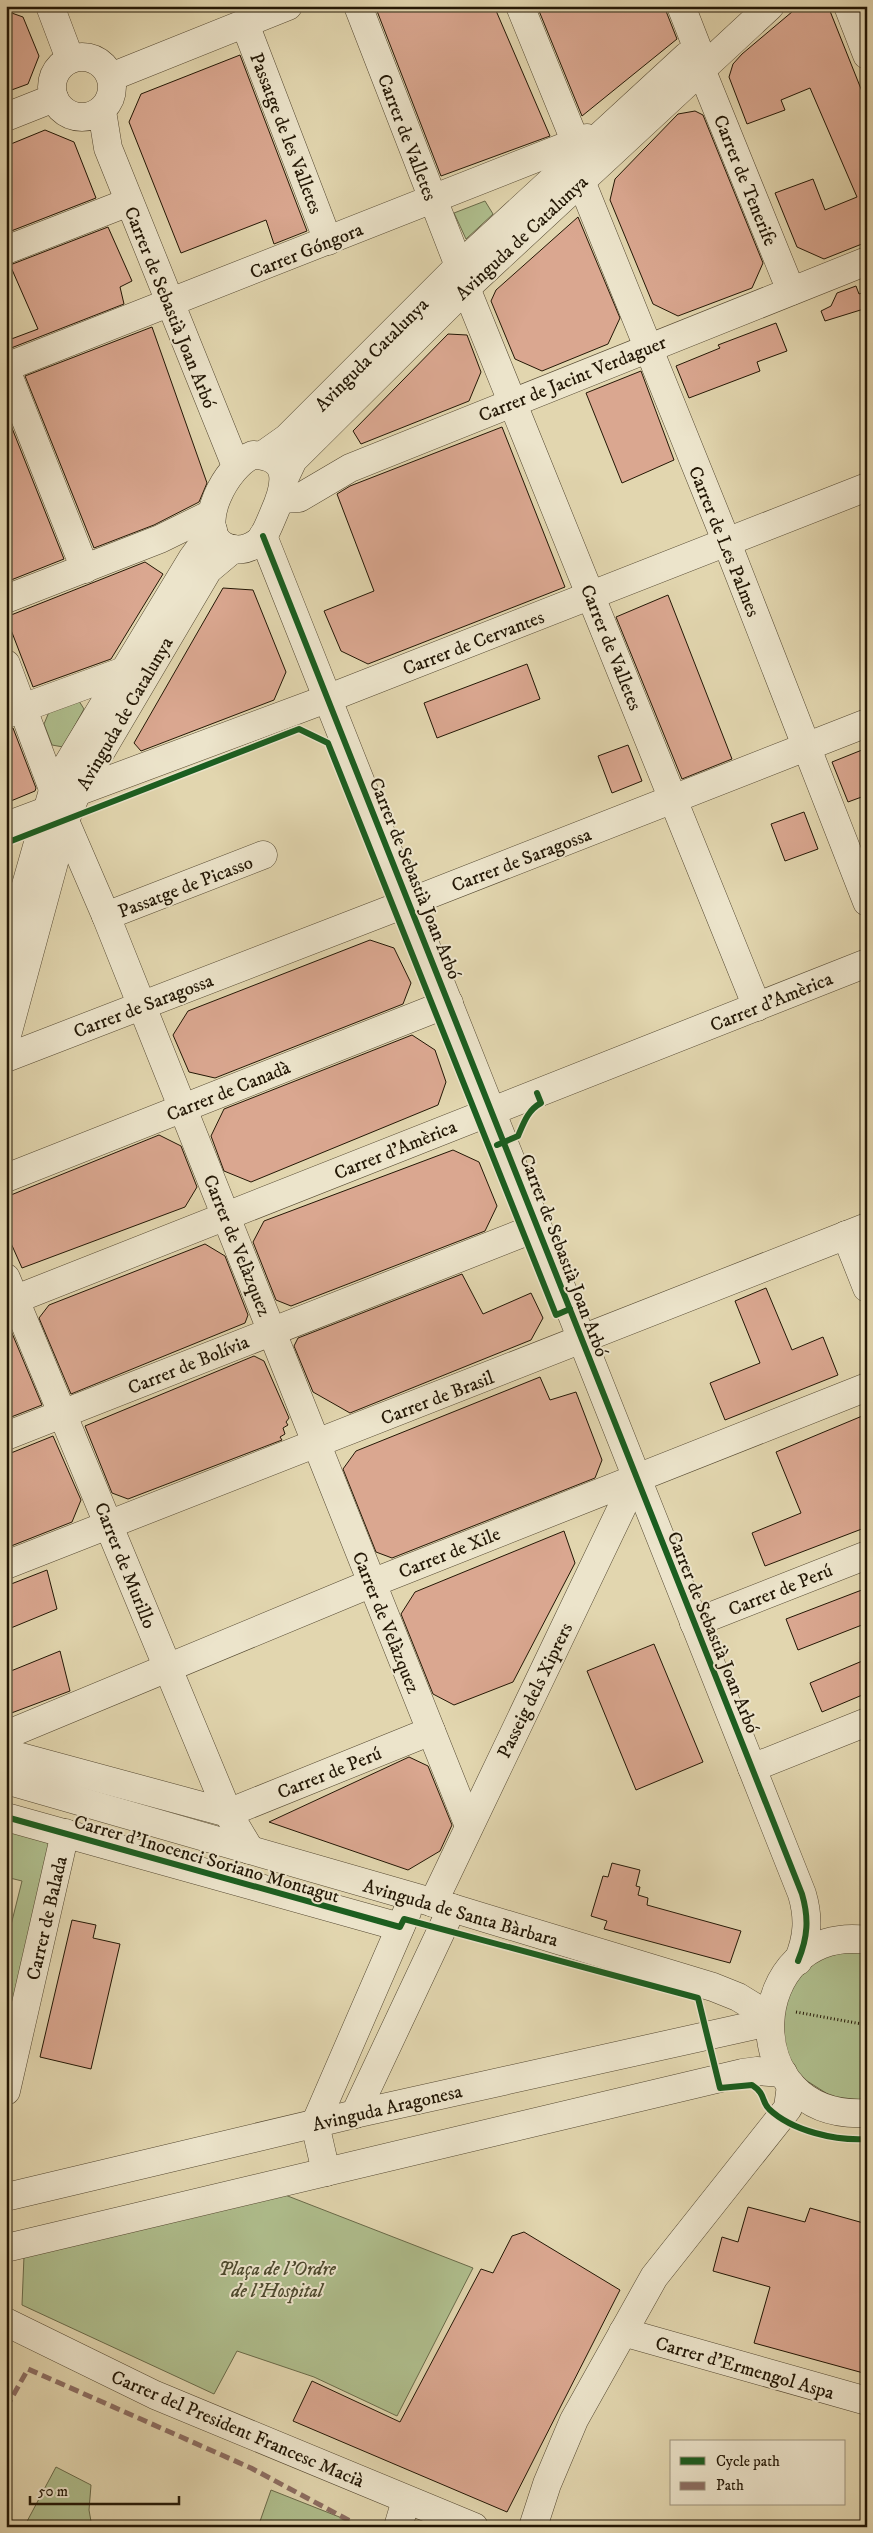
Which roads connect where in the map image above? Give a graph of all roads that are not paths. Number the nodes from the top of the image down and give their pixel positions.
1 (50, 6) edge
2 (288, 6) edge
3 (358, 6) edge
4 (520, 6) edge
5 (681, 6) edge
6 (742, 6) edge
7 (770, 6) edge
8 (848, 6) edge
9 (245, 24) junction
10 (867, 55) edge
11 (699, 58) junction
12 (70, 59) junction
13 (111, 76) junction
14 (54, 98) junction
15 (89, 114) junction
16 (6, 117) edge
17 (577, 148) junction
18 (581, 181) junction
19 (432, 200) junction
20 (130, 202) junction
21 (328, 241) junction
22 (6, 250) edge
23 (867, 261) edge
24 (462, 277) junction
25 (791, 291) junction
26 (170, 304) junction
27 (648, 348) junction
28 (6, 369) edge
29 (512, 402) junction
30 (264, 456) junction
31 (236, 466) junction
32 (867, 487) edge
33 (282, 489) junction
34 (212, 522) junction
35 (263, 536) junction
36 (727, 543) junction
37 (233, 549) junction
38 (85, 568) junction
39 (592, 596) junction
40 (6, 600) edge
41 (6, 664) edge
42 (124, 671) junction
43 (329, 698) junction
44 (15, 711) edge
45 (867, 723) edge
46 (805, 747) junction
47 (673, 799) junction
48 (60, 803) junction
49 (6, 826) edge
50 (263, 855) dead end
51 (410, 902) junction
52 (867, 902) edge
53 (106, 916) junction
54 (7, 951) edge
55 (867, 963) edge
56 (449, 1003) junction
57 (142, 1005) junction
58 (757, 1006) junction
59 (6, 1039) edge
60 (6, 1058) edge
61 (183, 1108) junction
62 (492, 1111) junction
63 (6, 1178) edge
64 (226, 1216) junction
65 (538, 1227) junction
66 (856, 1231) edge
67 (867, 1288) edge
68 (9, 1293) edge
69 (272, 1330) junction
70 (582, 1340) junction
71 (867, 1387) edge
72 (63, 1413) junction
73 (6, 1436) edge
74 (317, 1444) junction
75 (636, 1478) junction
76 (109, 1525) junction
77 (867, 1555) edge
78 (6, 1565) edge
79 (372, 1583) junction
80 (694, 1623) junction
81 (168, 1668) junction
82 (867, 1722) edge
83 (430, 1731) junction
84 (6, 1735) edge
85 (6, 1753) edge
86 (752, 1768) junction
87 (6, 1780) edge
88 (228, 1813) junction
89 (6, 1817) edge
90 (469, 1826) junction
91 (65, 1833) junction
92 (250, 1850) junction
93 (241, 1883) junction
94 (802, 1894) junction
95 (433, 1903) junction
96 (400, 1928) junction
97 (859, 1940) edge
98 (798, 1960) junction
99 (779, 1985) junction
100 (713, 1987) junction
101 (769, 2019) junction
102 (742, 2073) junction
103 (787, 2079) junction
104 (6, 2091) edge
105 (820, 2106) junction
106 (867, 2112) edge
107 (355, 2114) junction
108 (779, 2119) junction
109 (315, 2124) junction
110 (326, 2172) junction
111 (6, 2197) edge
112 (6, 2248) edge
113 (6, 2322) edge
114 (622, 2332) junction
115 (867, 2402) edge
116 (406, 2500) junction
117 (398, 2527) edge
118 (474, 2527) edge
119 (533, 2527) edge

1 - 12 street
2 - 9 street
3 - 19 street, Carrer de Valletes
4 - 17 street
5 - 11 street, Carrer de Tenerife
6 - 11 street
7 - 11 street, Avinguda de Catalunya
8 - 10 street
9 - 13 street
9 - 21 street, Passatge de les Valletes
11 - 17 street, Carrer Góngora
11 - 18 street, Avinguda de Catalunya
11 - 25 street, Carrer de Tenerife
12 - 13 street
12 - 14 street
13 - 15 street
14 - 15 street
14 - 16 street
15 - 20 street, Carrer de Sebastià Joan Arbó
17 - 19 street, Carrer Góngora
17 - 24 street, Avinguda Catalunya
18 - 24 street, Avinguda de Catalunya
18 - 27 street, Carrer de Les Palmes
19 - 21 street, Carrer Góngora
19 - 24 street, Carrer de Valletes
20 - 22 street
20 - 26 street, Carrer de Sebastià Joan Arbó
21 - 26 street, Carrer Góngora
23 - 25 street, Carrer de Jacint Verdaguer
24 - 29 street, Carrer de Valletes
24 - 30 street, Avinguda Catalunya
24 - 33 street, Avinguda de Catalunya
25 - 27 street, Carrer de Jacint Verdaguer
26 - 28 street, Carrer Góngora
26 - 31 street, Carrer de Sebastià Joan Arbó
27 - 29 street, Carrer de Jacint Verdaguer
27 - 36 street, Carrer de Les Palmes
28 - 38 street
29 - 33 street, Carrer de Jacint Verdaguer
29 - 39 street, Carrer de Valletes
30 - 31 street
30 - 33 street
31 - 34 street
32 - 36 street, Carrer de Cervantes
33 - 35 street
34 - 37 street
34 - 38 street
34 - 42 street
35 - 37 street
35 - 43 street, Carrer de Sebastià Joan Arbó
36 - 39 street, Carrer de Cervantes
36 - 46 street, Carrer de Les Palmes
37 - 48 street, Avinguda de Catalunya
38 - 40 street
39 - 43 street, Carrer de Cervantes
39 - 47 street, Carrer de Valletes
41 - 44 street, Carrer de Velàzquez
42 - 44 street
42 - 48 street
43 - 48 street, Carrer de Cervantes
43 - 51 street, Carrer de Sebastià Joan Arbó
44 - 48 street, Carrer de Velàzquez
45 - 46 street, Carrer de Saragossa
46 - 47 street, Carrer de Saragossa
46 - 52 street, Carrer de Les Palmes
47 - 51 street, Carrer de Saragossa
47 - 58 street, Carrer de Valletes
48 - 49 street, Carrer de Cervantes
48 - 53 street, Carrer de Velàzquez
48 - 54 street
48 - 59 street, Avinguda de Catalunya
50 - 53 street, Passatge de Picasso
51 - 56 street, Carrer de Sebastià Joan Arbó
51 - 57 street, Carrer de Saragossa
53 - 57 street, Carrer de Velàzquez
55 - 58 street, Carrer d'Amèrica
56 - 61 street, Carrer de Canadà
56 - 62 street, Carrer de Sebastià Joan Arbó
57 - 60 street, Carrer de Saragossa
57 - 61 street, Carrer de Velàzquez
58 - 62 street, Carrer d'Amèrica
61 - 63 street, Carrer de Canadà
61 - 64 street, Carrer de Velàzquez
62 - 64 street, Carrer d'Amèrica
62 - 65 street, Carrer de Sebastià Joan Arbó
64 - 68 street, Carrer d'Amèrica
64 - 69 street, Carrer de Velàzquez
65 - 69 street, Carrer de Bolívia
65 - 70 street, Carrer de Sebastià Joan Arbó
66 - 67 street
66 - 70 street, Carrer de Brasil
68 - 72 street, Carrer de Murillo
69 - 72 street, Carrer de Bolívia
69 - 74 street, Carrer de Velàzquez
70 - 74 street, Carrer de Brasil
70 - 75 street, Carrer de Sebastià Joan Arbó
71 - 75 street, Carrer de Xile
72 - 73 street, Carrer de Bolívia
72 - 76 street, Carrer de Murillo
74 - 76 street, Carrer de Brasil
74 - 79 street, Carrer de Velàzquez
75 - 79 street, Carrer de Xile
75 - 80 street, Carrer de Sebastià Joan Arbó
75 - 90 street, Passeig dels Xiprers
76 - 78 street, Carrer de Brasil
76 - 81 street, Carrer de Murillo
77 - 80 street, Carrer de Perú
79 - 81 street, Carrer de Xile
79 - 83 street, Carrer de Velàzquez
80 - 86 street, Carrer de Sebastià Joan Arbó
81 - 84 street, Carrer de Xile
81 - 88 street, Carrer de Murillo
82 - 86 street
83 - 88 street, Carrer de Perú
83 - 90 street, Carrer de Velàzquez
85 - 88 street
86 - 94 street, Carrer de Sebastià Joan Arbó
87 - 92 street, Avinguda de Santa Bàrbara
88 - 92 street, Carrer de Murillo
89 - 91 street, Carrer d'Inocenci Soriano Montagut
90 - 95 street, Passeig dels Xiprers
91 - 93 street, Carrer d'Inocenci Soriano Montagut
91 - 104 street, Carrer de Balada
92 - 93 street
92 - 95 street, Avinguda de Santa Bàrbara
93 - 96 street, Carrer d'Inocenci Soriano Montagut
94 - 97 street, Carrer de Sebastià Joan Arbó
94 - 98 street, Carrer de Sebastià Joan Arbó
95 - 96 street, Passeig dels Xiprers
95 - 100 street, Avinguda de Santa Bàrbara
95 - 107 street, Passeig dels Xiprers
96 - 109 street, Passeig dels Xiprers
97 - 98 street
98 - 99 street
99 - 100 street, Avinguda de Santa Bàrbara
99 - 101 street
100 - 101 street, Avinguda de Santa Bàrbara
101 - 103 street
101 - 107 street, Avinguda Aragonesa
102 - 103 street
102 - 108 street
102 - 110 street
103 - 105 street
103 - 108 street
105 - 106 street
105 - 108 street
107 - 109 street, Avinguda Aragonesa
108 - 114 street
109 - 110 street
109 - 111 street, Avinguda Aragonesa
110 - 112 street
113 - 116 street, Carrer del President Francesc Macià
114 - 115 street, Carrer d'Ermengol Aspa
114 - 119 street
116 - 117 street
116 - 118 street, Carrer del President Francesc Macià

